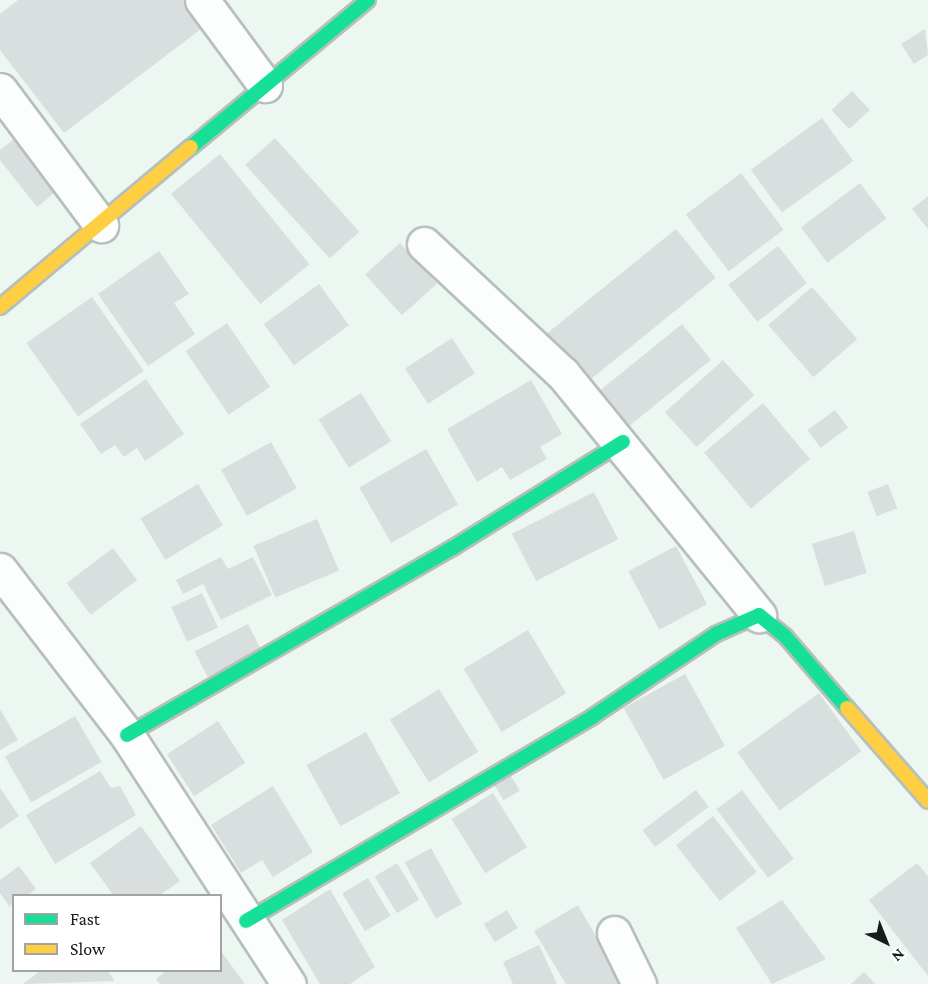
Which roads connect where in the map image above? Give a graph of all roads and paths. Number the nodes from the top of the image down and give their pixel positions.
1 (202, 0) edge
2 (368, 0) edge
3 (265, 85) junction
4 (0, 90) edge
5 (101, 225) junction
6 (424, 244) dead end
7 (0, 307) edge
8 (623, 442) junction
9 (0, 570) edge
10 (759, 615) junction
11 (128, 735) junction
12 (928, 801) edge
13 (246, 921) junction
14 (614, 933) dead end
15 (289, 984) edge
16 (639, 984) edge

1 - 3 street
2 - 3 street
3 - 5 street
4 - 5 street
5 - 7 street
6 - 8 street
8 - 10 street
8 - 11 street
9 - 11 street
10 - 12 street
10 - 13 street
11 - 13 street
13 - 15 street
14 - 16 street

